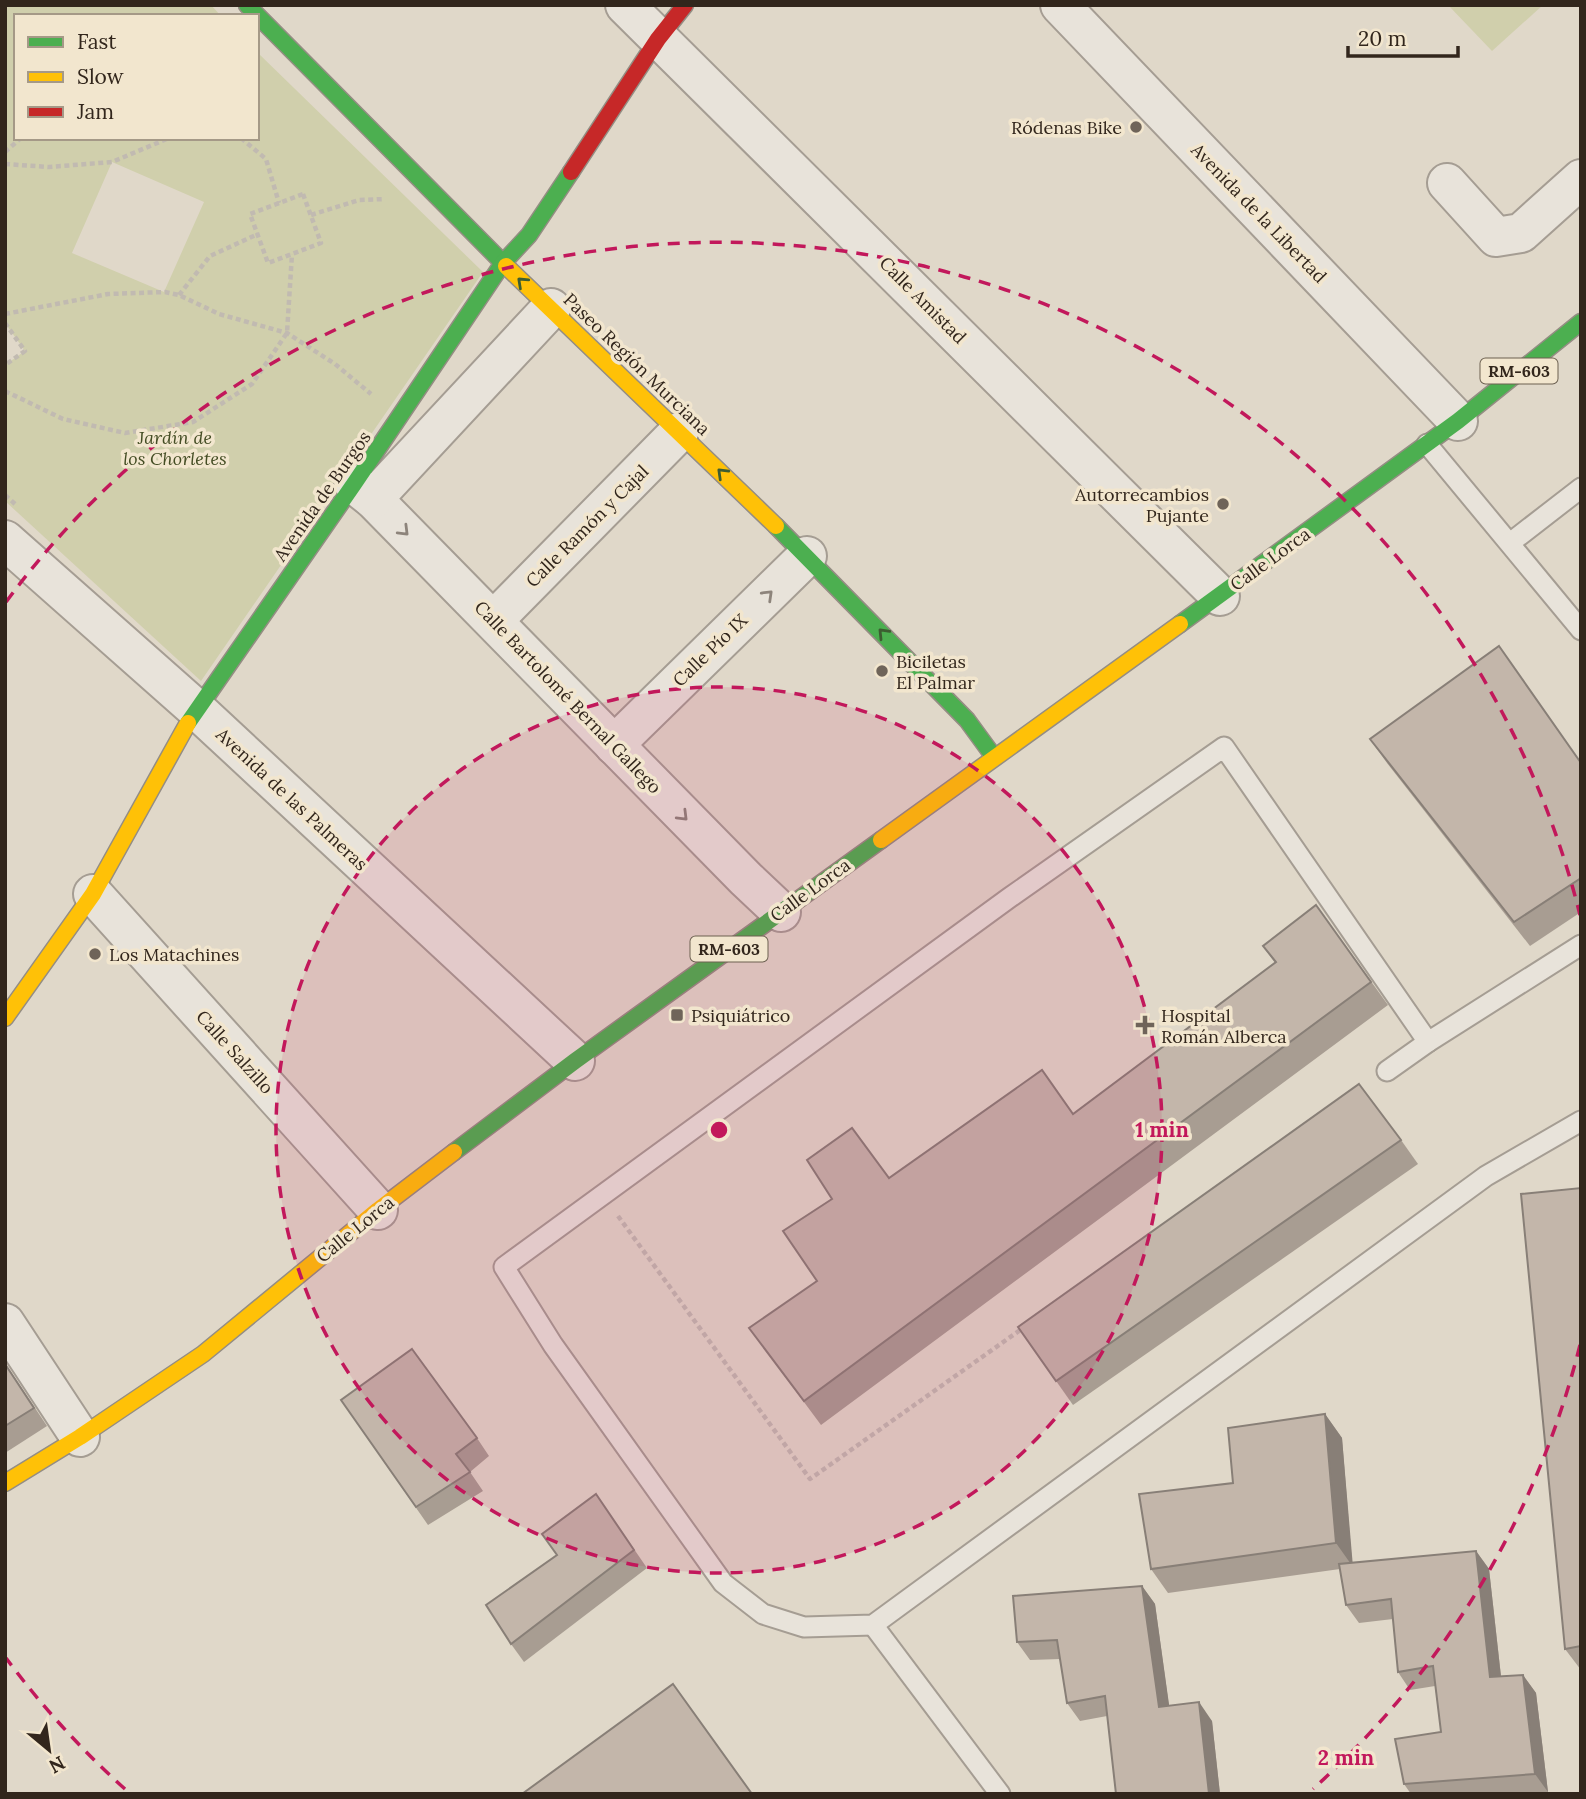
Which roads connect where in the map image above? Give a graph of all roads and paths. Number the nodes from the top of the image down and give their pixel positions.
1 (625, 5) edge
2 (685, 5) edge
3 (1060, 5) edge
4 (259, 17) edge
5 (658, 39) junction
6 (19, 140) edge
7 (164, 140) edge
8 (243, 140) edge
9 (5, 152) edge
10 (5, 164) edge
11 (1581, 178) edge
12 (1447, 183) dead end
13 (394, 198) dead end
14 (279, 203) junction
15 (311, 215) junction
16 (258, 234) junction
17 (292, 254) junction
18 (503, 263) junction
19 (179, 295) junction
20 (551, 308) junction
21 (5, 314) edge
22 (1581, 322) edge
23 (5, 323) edge
24 (288, 333) junction
25 (5, 365) edge
26 (5, 391) edge
27 (400, 416) junction
28 (1458, 421) junction
29 (680, 432) junction
30 (1427, 444) junction
31 (1581, 488) edge
32 (363, 492) junction
33 (5, 495) edge
34 (16, 504) dead end
35 (5, 540) edge
36 (1510, 543) junction
37 (807, 556) junction
38 (1220, 596) junction
39 (494, 620) junction
40 (1581, 630) edge
41 (196, 709) junction
42 (614, 745) junction
43 (994, 757) junction
44 (93, 894) junction
45 (780, 912) junction
46 (1581, 945) edge
47 (5, 1018) edge
48 (1428, 1042) junction
49 (575, 1061) junction
50 (1387, 1071) dead end
51 (1581, 1121) edge
52 (603, 1195) junction
53 (377, 1210) junction
54 (5, 1323) edge
55 (1025, 1327) edge
56 (80, 1437) junction
57 (5, 1483) edge
58 (873, 1625) junction
59 (1000, 1794) edge

1 - 5 street, Calle Amistad
2 - 5 street, Avenida de Burgos
3 - 28 street, Avenida de la Libertad
4 - 18 street, Paseo Región Murciana
5 - 18 street, Avenida de Burgos
5 - 38 street, Calle Amistad
6 - 9 path
7 - 10 path
8 - 14 path
11 - 12 street
13 - 15 path
14 - 15 path
14 - 16 path
15 - 17 path
16 - 17 path
16 - 19 path
17 - 24 path
20 -> 18 street, Paseo Región Murciana
18 - 27 street, Avenida de Burgos
19 - 21 path
19 - 24 path
20 - 29 street, Paseo Región Murciana
20 - 32 street
22 - 28 street, Calle Lorca / RM-603
23 - 25 path
24 - 26 path
24 - 27 path
27 - 32 street, Avenida de Burgos
28 - 30 street, Calle Lorca / RM-603
37 -> 29 street, Paseo Región Murciana
29 - 39 street, Calle Ramón y Cajal
30 - 36 lane
30 - 38 street, Calle Lorca / RM-603
31 - 36 lane
32 -> 39 street, Calle Bartolomé Bernal Gallego
32 - 41 street, Avenida de Burgos
33 - 34 path
35 - 41 street, Avenida de las Palmeras
36 - 40 lane
42 -> 37 street, Calle Pío IX
43 -> 37 street, Paseo Región Murciana
38 - 43 street, Calle Lorca / RM-603
39 - 42 street, Calle Bartolomé Bernal Gallego
41 - 44 street, Avenida de Burgos
41 - 49 street, Avenida de las Palmeras
42 -> 45 street, Calle Bartolomé Bernal Gallego
43 - 45 street, Calle Lorca / RM-603
44 - 47 street, Avenida de Burgos
44 - 53 street, Calle Salzillo
45 - 49 street, Calle Lorca / RM-603
46 - 48 lane
48 - 50 lane
48 - 52 lane
49 - 53 street, Calle Lorca / RM-603
51 - 58 lane
52 - 55 path
52 - 58 lane
53 - 56 street, Calle Lorca / RM-603
54 - 56 street
56 - 57 street, Calle Lorca / RM-603
58 - 59 lane

